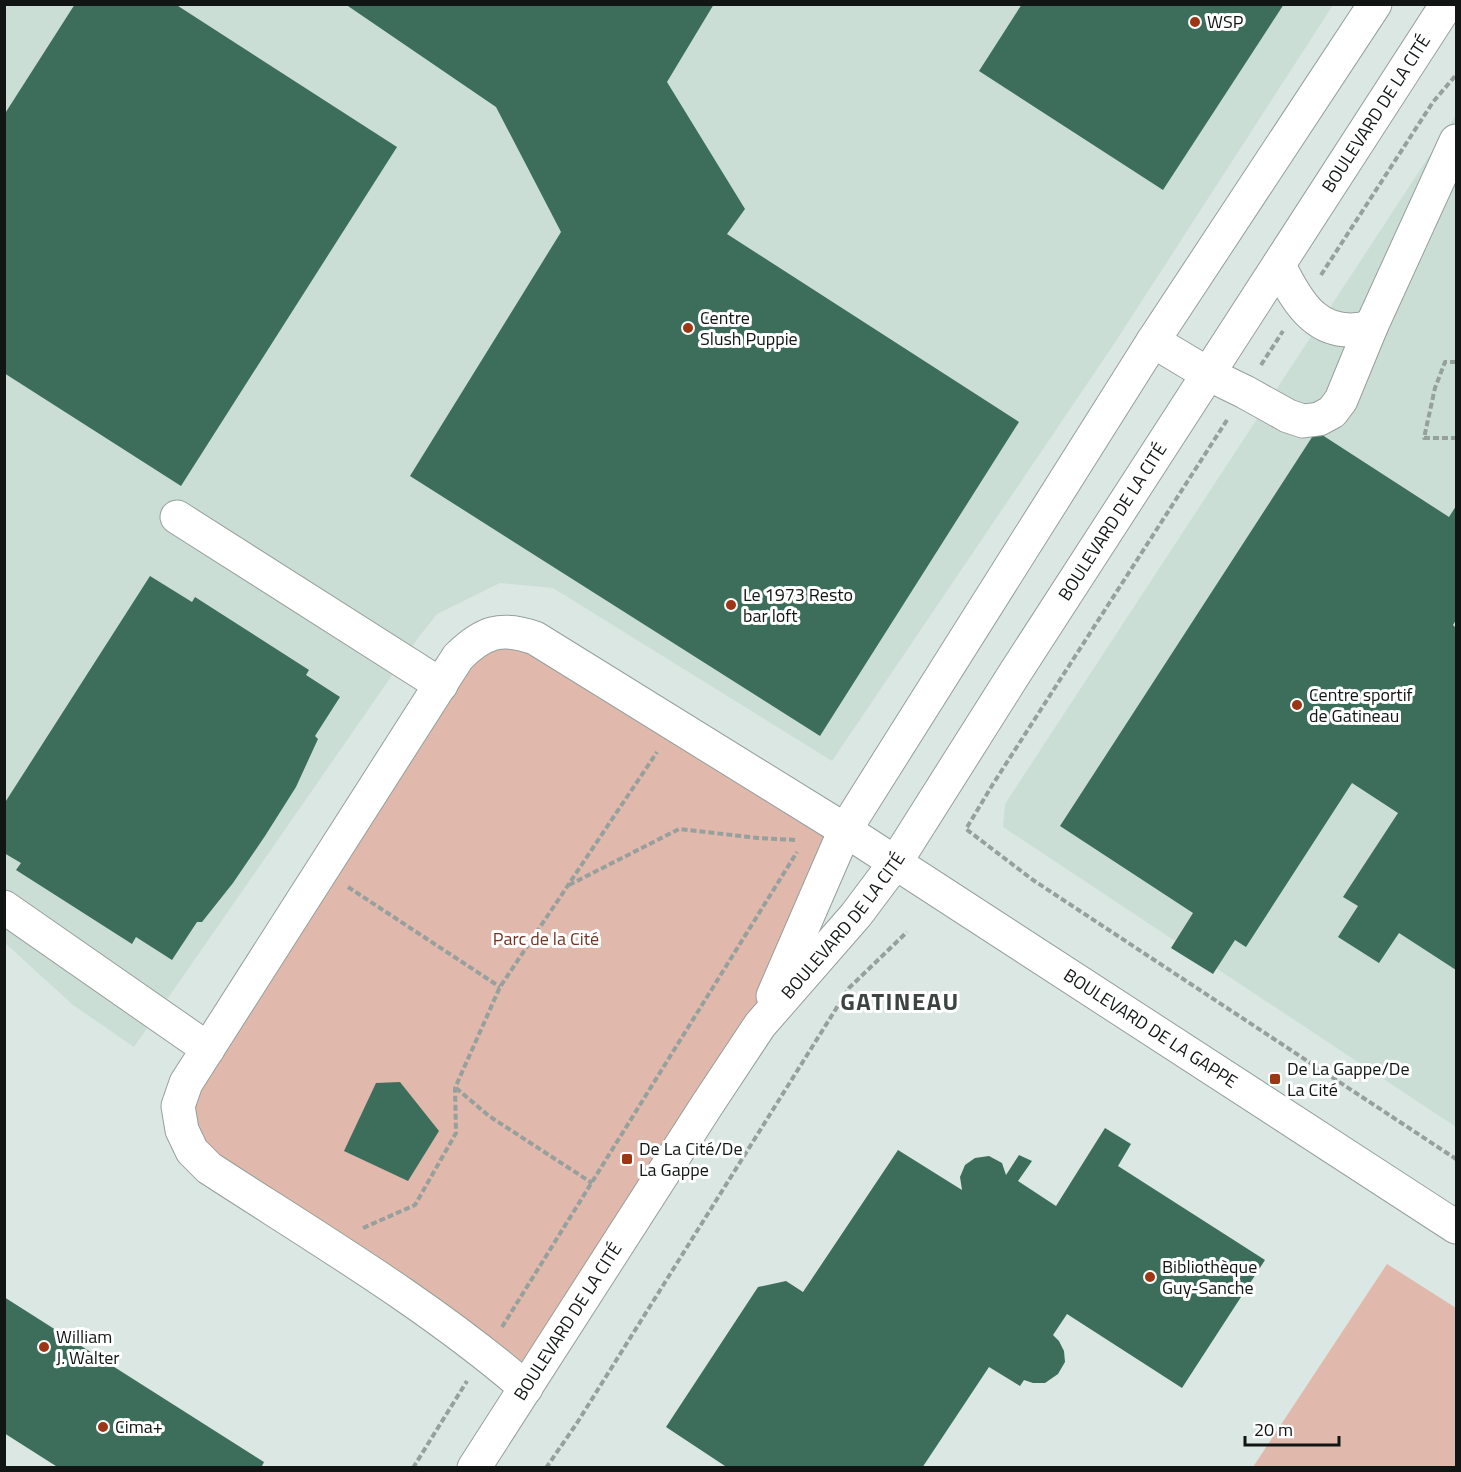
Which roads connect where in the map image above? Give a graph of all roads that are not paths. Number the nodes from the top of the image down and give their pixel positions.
1 (1376, 4) edge
2 (1447, 4) edge
3 (1456, 16) edge
4 (1406, 69) junction
5 (1456, 141) edge
6 (1279, 265) junction
7 (1371, 327) junction
8 (1153, 341) junction
9 (1208, 374) junction
10 (177, 517) dead end
11 (441, 685) junction
12 (845, 830) junction
13 (895, 862) junction
14 (4, 907) edge
15 (760, 1025) junction
16 (208, 1049) junction
17 (1456, 1227) edge
18 (526, 1388) junction
19 (474, 1467) edge

1 - 8 street, BOULEVARD DE LA CITÉ
2 - 4 street, BOULEVARD DE LA CITÉ
3 - 4 street
4 - 6 street, BOULEVARD DE LA CITÉ
5 - 7 street
6 - 7 street
6 - 9 street, BOULEVARD DE LA CITÉ
7 - 9 street
8 - 9 street
8 - 12 street, BOULEVARD DE LA CITÉ
9 - 13 street, BOULEVARD DE LA CITÉ
10 - 11 street
11 - 12 street, BOULEVARD DE LA GAPPE
11 - 16 street, BOULEVARD DE LA GAPPE
12 - 13 street, BOULEVARD DE LA GAPPE
12 - 15 street, BOULEVARD DE LA CITÉ
13 - 15 street, BOULEVARD DE LA CITÉ
13 - 17 street, BOULEVARD DE LA GAPPE
14 - 16 street
15 - 18 street, BOULEVARD DE LA CITÉ
16 - 18 street, BOULEVARD DE LA GAPPE
18 - 19 street, BOULEVARD DE LA CITÉ

